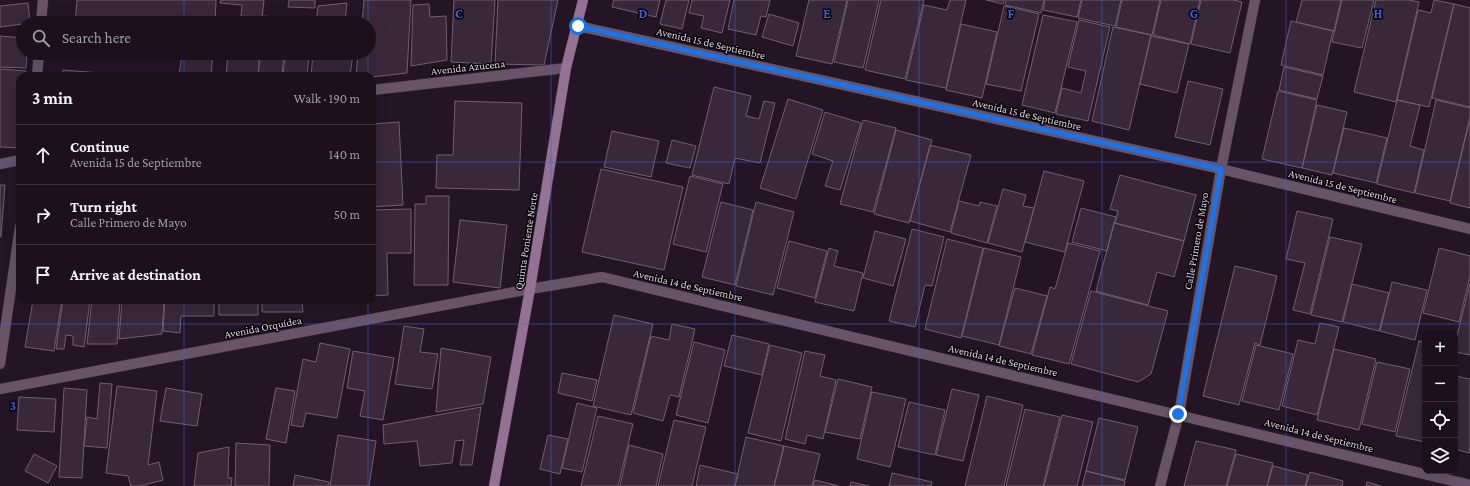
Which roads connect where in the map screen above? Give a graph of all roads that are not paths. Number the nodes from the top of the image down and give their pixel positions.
1 (43, 0) edge
2 (583, 0) edge
3 (1255, 0) edge
4 (42, 16) edge
5 (578, 26) junction
6 (38, 60) edge
7 (566, 68) junction
8 (37, 72) edge
9 (376, 90) edge
10 (16, 161) edge
11 (0, 164) edge
12 (1221, 169) junction
13 (1470, 230) edge
14 (16, 254) edge
15 (530, 289) junction
16 (0, 364) edge
17 (0, 389) edge
18 (1178, 414) junction
19 (1470, 485) edge
20 (494, 486) edge
21 (1160, 486) edge

1 - 4 street
2 - 5 street, Quinta Poniente Norte
3 - 12 street, Calle Primero de Mayo
5 - 7 street, Quinta Poniente Norte
5 - 12 street, Avenida 15 de Septiembre
6 - 8 street
7 - 9 street, Avenida Azucena
7 - 15 street, Quinta Poniente Norte
10 - 11 street
12 - 13 street, Avenida 15 de Septiembre
12 - 18 street, Calle Primero de Mayo
14 - 16 street
15 - 17 street, Avenida Orquídea
15 - 18 street, Avenida 14 de Septiembre
15 - 20 street, Quinta Poniente Norte
18 - 19 street, Avenida 14 de Septiembre
18 - 21 street, Calle Primero de Mayo

